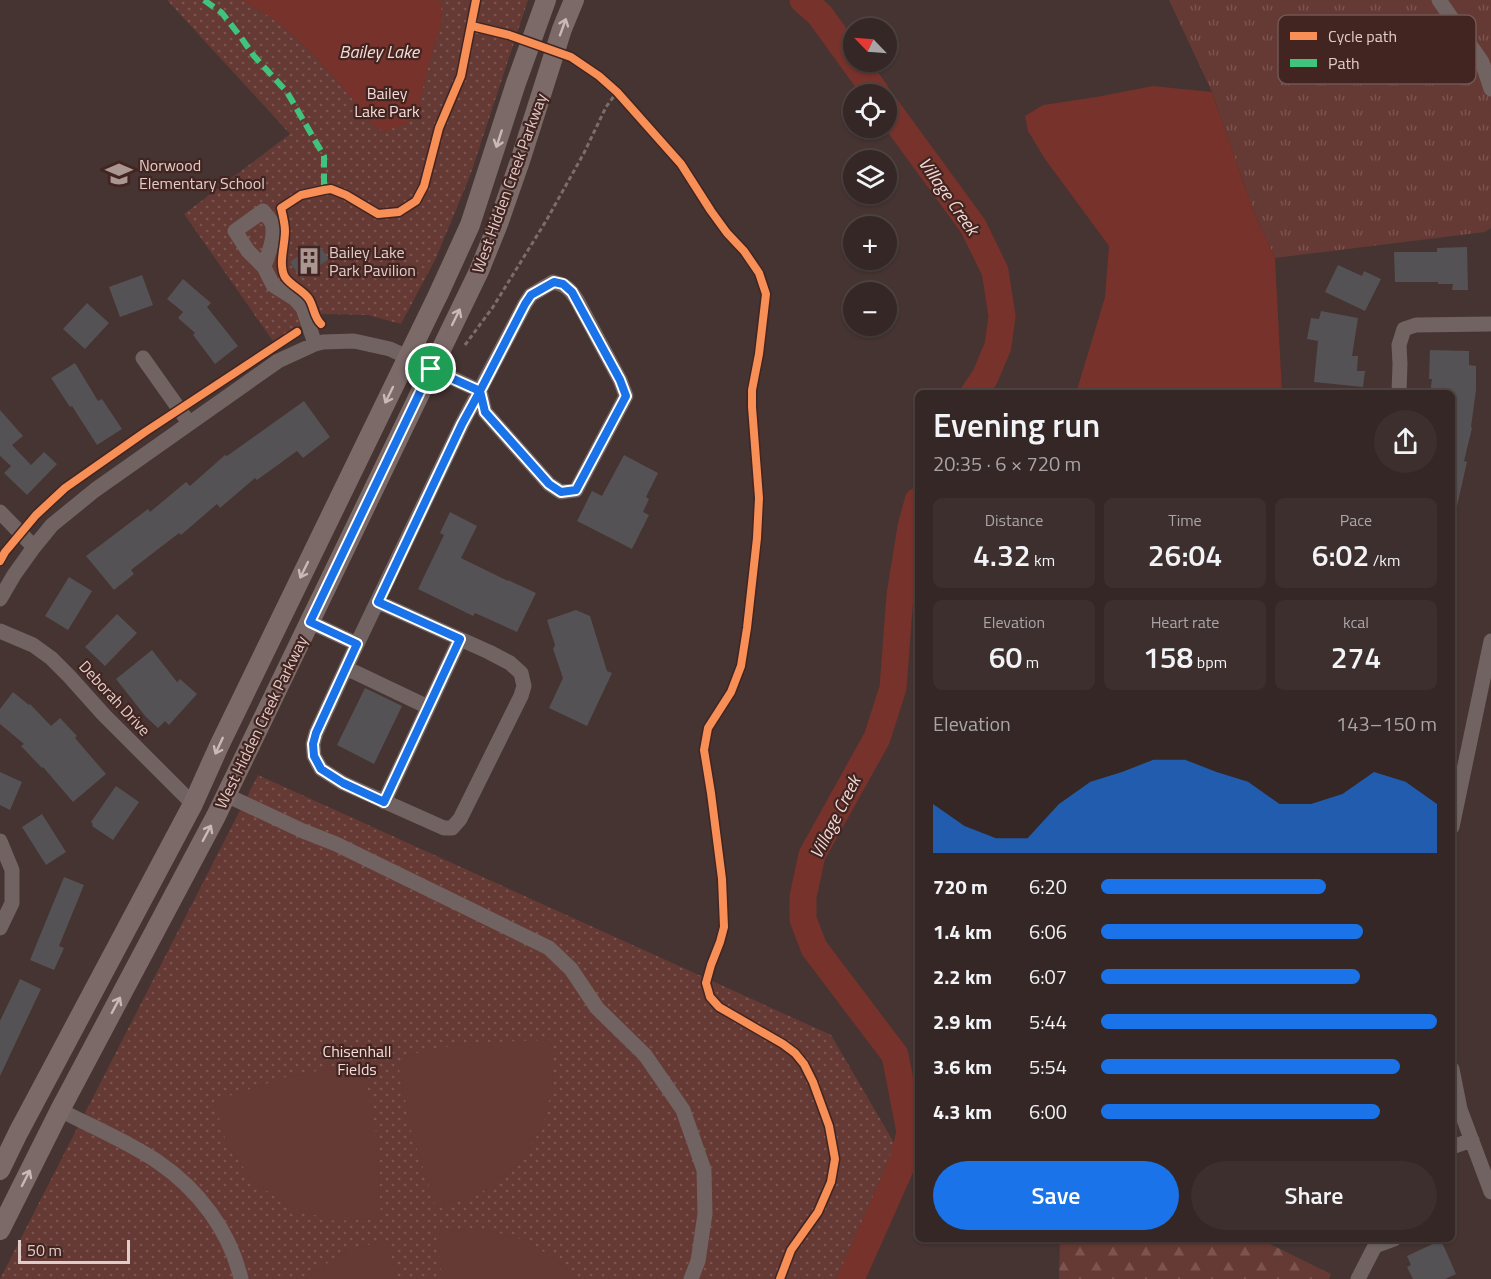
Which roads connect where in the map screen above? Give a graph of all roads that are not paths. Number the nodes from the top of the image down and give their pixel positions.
1 (546, 0) edge
2 (574, 0) edge
3 (1439, 0) edge
4 (1449, 15) edge
5 (1476, 53) edge
6 (1491, 88) edge
7 (264, 267) dead end
8 (1491, 324) edge
9 (315, 344) junction
10 (407, 357) junction
11 (143, 358) dead end
12 (431, 369) junction
13 (1399, 390) edge
14 (480, 391) junction
15 (189, 423) junction
16 (0, 512) edge
17 (34, 547) junction
18 (0, 599) edge
19 (378, 602) junction
20 (310, 622) junction
21 (0, 631) edge
22 (460, 639) junction
23 (1491, 641) edge
24 (357, 644) junction
25 (1489, 660) edge
26 (346, 668) junction
27 (1485, 697) edge
28 (428, 706) junction
29 (226, 795) junction
30 (1455, 799) edge
31 (384, 802) junction
32 (193, 804) junction
33 (0, 841) edge
34 (0, 928) edge
35 (1455, 1084) edge
36 (36, 1098) junction
37 (60, 1110) junction
38 (1472, 1140) junction
39 (1455, 1146) edge
40 (0, 1170) edge
41 (1491, 1192) edge
42 (0, 1230) edge
43 (1376, 1243) edge
44 (241, 1279) edge
45 (692, 1279) edge
46 (1358, 1279) edge

1 -> 10 main road, West Hidden Creek Parkway
12 -> 2 main road, West Hidden Creek Parkway
3 - 4 street
5 - 6 street
7 - 9 street
8 - 13 street
9 - 10 street
9 - 15 street
10 - 12 street
10 -> 32 main road, West Hidden Creek Parkway
11 - 15 street
12 - 14 street
12 - 20 main road, West Hidden Creek Parkway
14 - 14 street
14 - 19 street
15 - 17 street
16 - 17 street
17 - 18 street
19 - 22 street
19 - 24 street
20 - 24 street
20 - 29 main road, West Hidden Creek Parkway
21 - 32 street, Deborah Drive
22 - 28 street
22 - 31 street
23 - 25 street
24 - 26 street
25 - 27 street
26 - 28 street
26 - 31 street
27 - 30 street
28 - 31 street
37 -> 29 main road, West Hidden Creek Parkway
29 - 45 street
32 - 36 main road, West Hidden Creek Parkway
33 - 34 street
35 - 38 street
36 - 37 main road
36 - 40 main road, West Hidden Creek Parkway
42 -> 37 main road, West Hidden Creek Parkway
37 - 44 street
38 - 39 street
38 - 41 street
43 - 46 street

